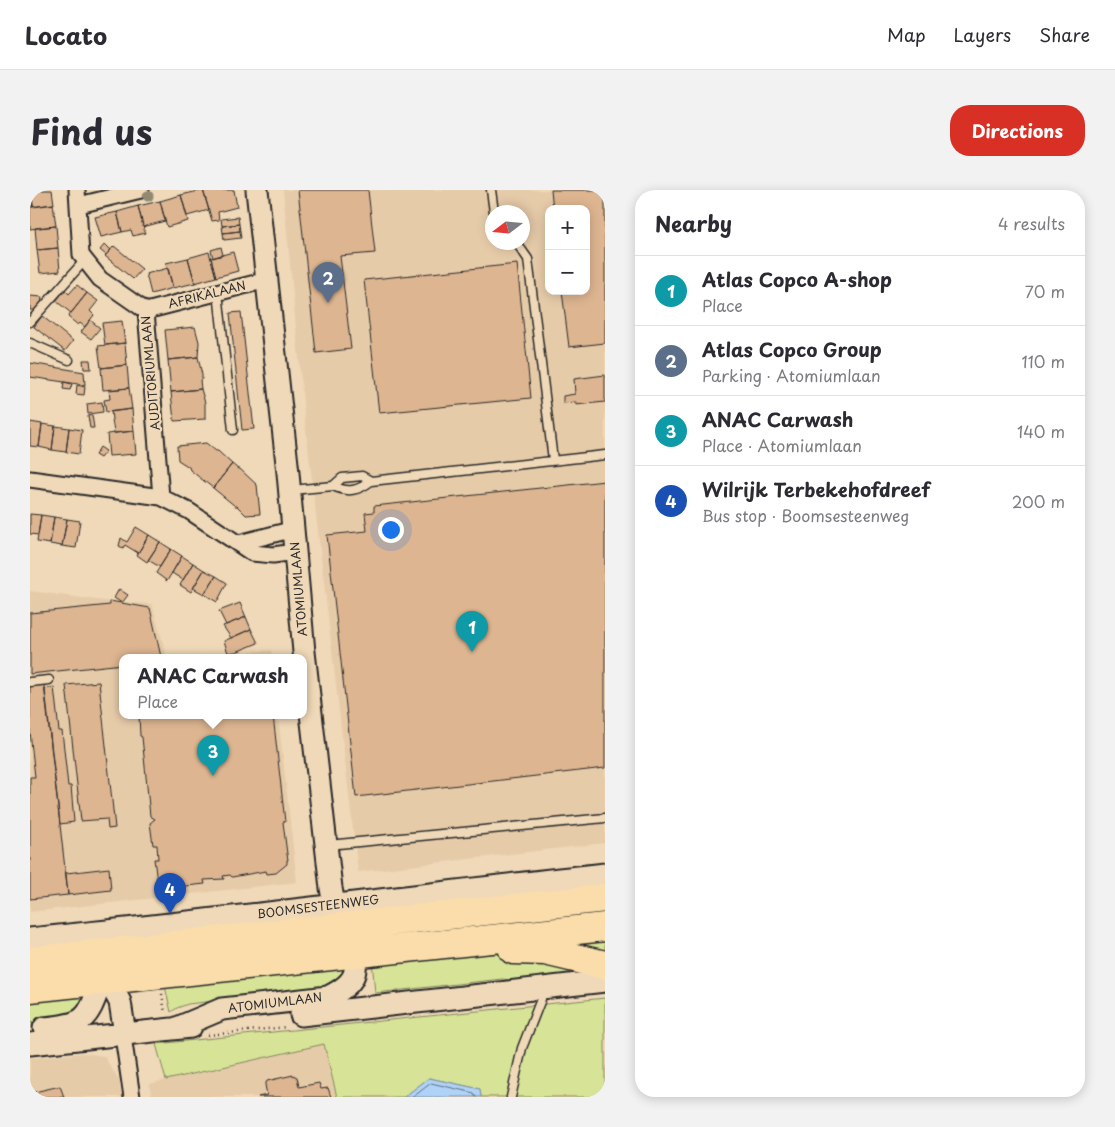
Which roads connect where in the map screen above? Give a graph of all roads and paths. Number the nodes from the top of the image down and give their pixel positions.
1 (77, 190) edge
2 (141, 190) edge
3 (257, 190) edge
4 (491, 190) edge
5 (79, 205) junction
6 (493, 205) edge
7 (522, 250) edge
8 (85, 260) junction
9 (267, 280) junction
10 (218, 292) junction
11 (146, 311) junction
12 (30, 322) edge
13 (30, 343) edge
14 (69, 360) dead end
15 (233, 430) dead end
16 (605, 455) edge
17 (553, 460) junction
18 (30, 479) edge
19 (371, 481) junction
20 (333, 486) junction
21 (290, 490) junction
22 (161, 498) junction
23 (294, 529) junction
24 (239, 543) junction
25 (295, 552) junction
26 (304, 654) edge
27 (307, 678) edge
28 (49, 680) dead end
29 (30, 682) edge
30 (605, 818) edge
31 (326, 845) junction
32 (605, 874) edge
33 (605, 898) edge
34 (338, 916) junction
35 (605, 927) edge
36 (30, 939) edge
37 (479, 940) junction
38 (353, 953) junction
39 (84, 955) junction
40 (30, 961) edge
41 (605, 965) edge
42 (102, 980) junction
43 (605, 982) edge
44 (30, 988) edge
45 (540, 988) junction
46 (178, 1028) junction
47 (30, 1030) edge
48 (125, 1034) junction
49 (30, 1044) edge
50 (132, 1097) edge
51 (511, 1097) edge

1 - 5 street, AUDITORIUMLAAN
2 - 5 street
3 - 9 main road, ATOMIUMLAAN
4 - 6 lane
5 - 8 street, AUDITORIUMLAAN
7 - 17 lane
8 - 11 street, AUDITORIUMLAAN
8 - 12 lane
9 - 10 street, AFRIKALAAN
9 - 21 main road, ATOMIUMLAAN
10 - 11 street, AFRIKALAAN
10 - 15 lane
11 - 22 street, AUDITORIUMLAAN
13 - 14 lane
16 - 17 lane
17 - 19 lane
18 - 22 street
19 - 20 lane
19 - 20 lane
20 - 21 lane
21 - 23 main road, ATOMIUMLAAN
22 - 24 street
23 - 24 street
23 - 25 main road, ATOMIUMLAAN
24 - 25 street
25 - 26 main road, ATOMIUMLAAN
27 - 31 main road, ATOMIUMLAAN
28 - 29 lane
30 - 31 lane
31 - 34 main road, ATOMIUMLAAN
32 - 34 main road, BOOMSESTEENWEG
33 - 34 highway
34 - 36 main road, BOOMSESTEENWEG
34 - 38 main road, ATOMIUMLAAN
34 - 39 highway
35 - 37 highway
37 - 38 highway
37 - 41 highway
38 - 42 highway
38 - 46 main road, ATOMIUMLAAN
39 - 40 highway
39 - 42 main road
42 - 44 highway
42 - 47 main road
42 - 48 main road
43 - 45 main road
45 - 46 main road
45 - 51 lane
46 - 48 main road
48 - 49 main road
48 - 50 street

